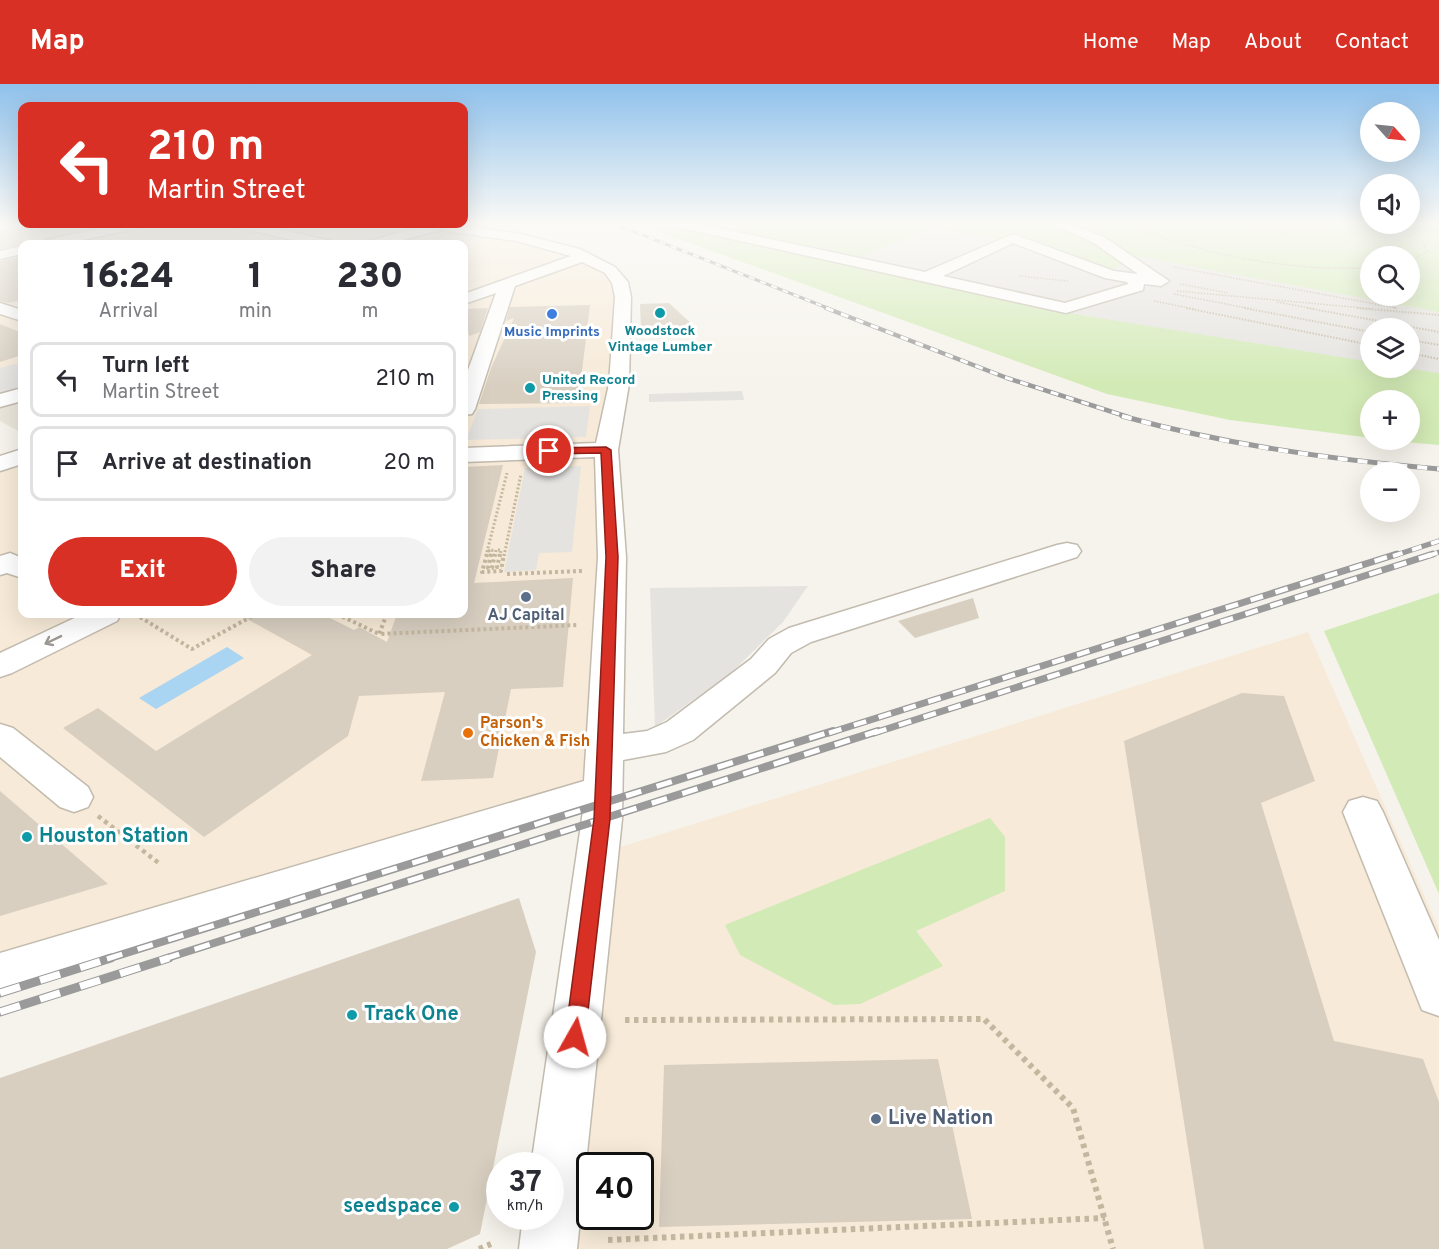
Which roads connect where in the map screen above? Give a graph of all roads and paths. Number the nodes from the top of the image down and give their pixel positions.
1 (521, 278) edge
2 (617, 278) edge
3 (928, 278) edge
4 (1123, 278) edge
5 (1158, 278) edge
6 (1233, 278) edge
7 (1161, 280) junction
8 (1136, 282) junction
9 (508, 283) junction
10 (1115, 294) junction
11 (468, 298) edge
12 (0, 308) edge
13 (18, 315) edge
14 (1439, 316) edge
15 (1360, 330) edge
16 (1439, 332) edge
17 (1420, 342) edge
18 (1360, 343) edge
19 (1439, 345) edge
20 (484, 351) junction
21 (1420, 355) edge
22 (468, 357) edge
23 (1439, 359) edge
24 (18, 395) edge
25 (468, 397) edge
26 (0, 401) edge
27 (606, 450) junction
28 (468, 454) edge
29 (522, 469) dead end
30 (508, 470) dead end
31 (488, 550) junction
32 (1068, 551) dead end
33 (0, 566) edge
34 (18, 567) edge
35 (502, 567) junction
36 (582, 571) dead end
37 (507, 574) dead end
38 (98, 618) edge
39 (142, 618) edge
40 (249, 618) edge
41 (345, 618) edge
42 (385, 618) edge
43 (578, 625) dead end
44 (379, 634) junction
45 (0, 666) edge
46 (0, 737) edge
47 (604, 770) junction
48 (74, 797) joint
49 (1363, 812) dead end
50 (160, 864) dead end
51 (0, 974) edge
52 (1439, 994) edge
53 (625, 1020) dead end
54 (1105, 1218) junction
55 (608, 1240) dead end
56 (491, 1244) dead end
57 (479, 1249) edge
58 (548, 1249) edge
59 (1113, 1249) edge

1 - 9 street
2 - 27 street
3 - 10 street
4 - 8 street
5 - 7 street
6 - 14 path
7 - 8 street
7 - 16 path
8 - 10 street
8 - 15 path
9 - 11 street
9 - 20 street
10 - 18 path
12 - 13 street
17 - 19 path
20 - 22 street
20 - 25 street
21 - 23 path
24 - 26 street
27 - 28 street
27 - 47 street
29 - 35 path
30 - 31 path
31 - 35 path
31 - 35 path
32 - 47 street
33 - 34 street
36 - 37 path
38 -> 45 street
39 - 40 path
41 - 44 path
42 - 44 path
43 - 44 path
46 - 48 street
47 - 51 street
47 - 58 street
48 - 50 path
49 - 52 street
53 - 54 path
54 - 55 path
54 - 59 path
56 - 57 path

